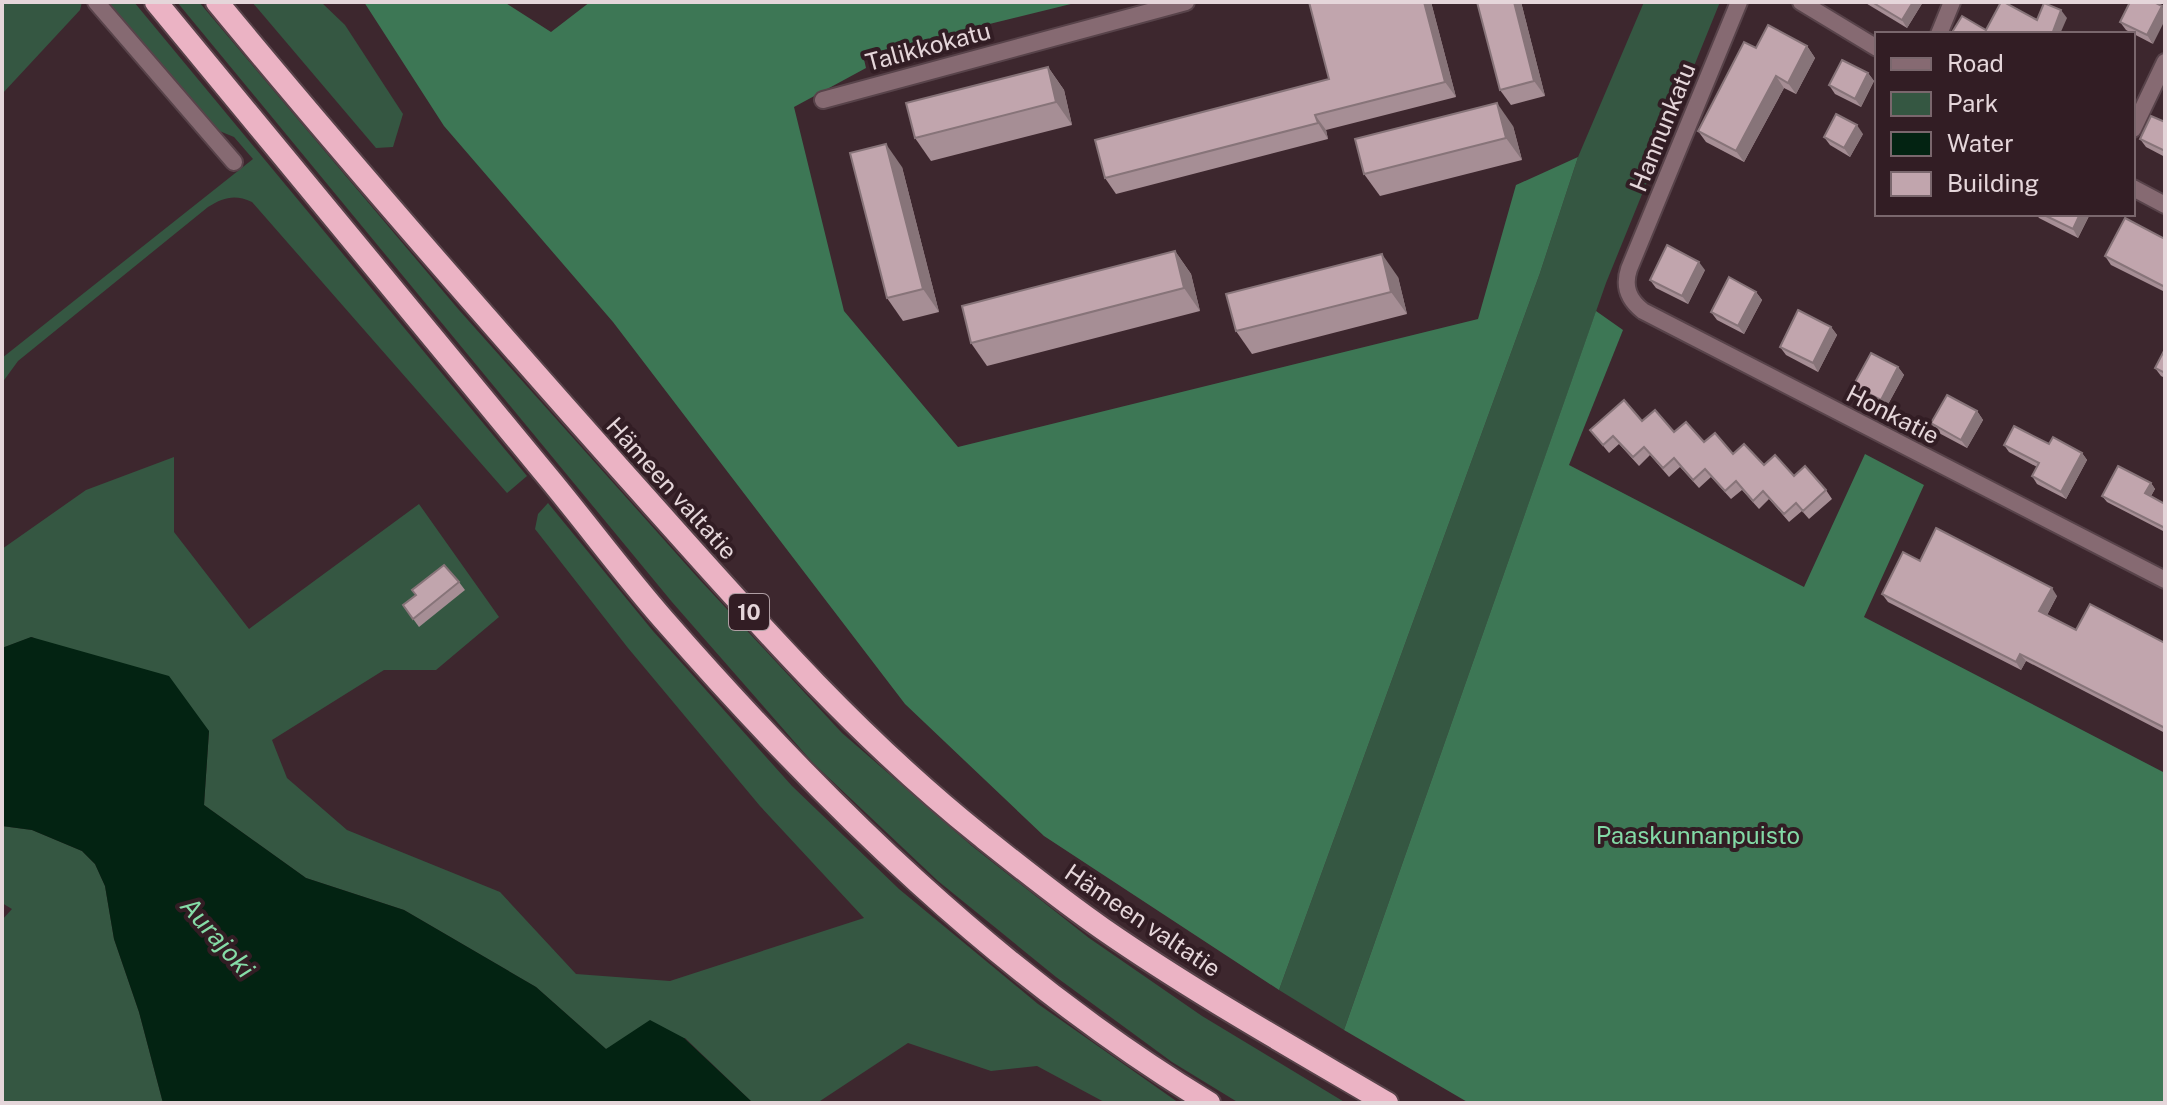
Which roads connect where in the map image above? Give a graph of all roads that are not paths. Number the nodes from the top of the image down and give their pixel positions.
1 (96, 2) edge
2 (156, 2) edge
3 (217, 2) edge
4 (1186, 2) edge
5 (1739, 2) edge
6 (1801, 2) edge
7 (1952, 2) edge
8 (1940, 32) edge
9 (1875, 47) edge
10 (2165, 62) edge
11 (823, 100) dead end
12 (2135, 125) edge
13 (234, 162) dead end
14 (2135, 189) edge
15 (2165, 205) edge
16 (1629, 269) joint
17 (2165, 580) edge
18 (1209, 1103) edge
19 (1387, 1103) edge

1 - 13 street
2 - 18 highway
3 - 19 highway, Hämeen valtatie / 10
4 - 11 street, Talikkokatu
5 - 16 street, Hannunkatu
6 - 9 street
7 - 8 street
10 - 12 street
14 - 15 street
16 - 17 street, Honkatie

